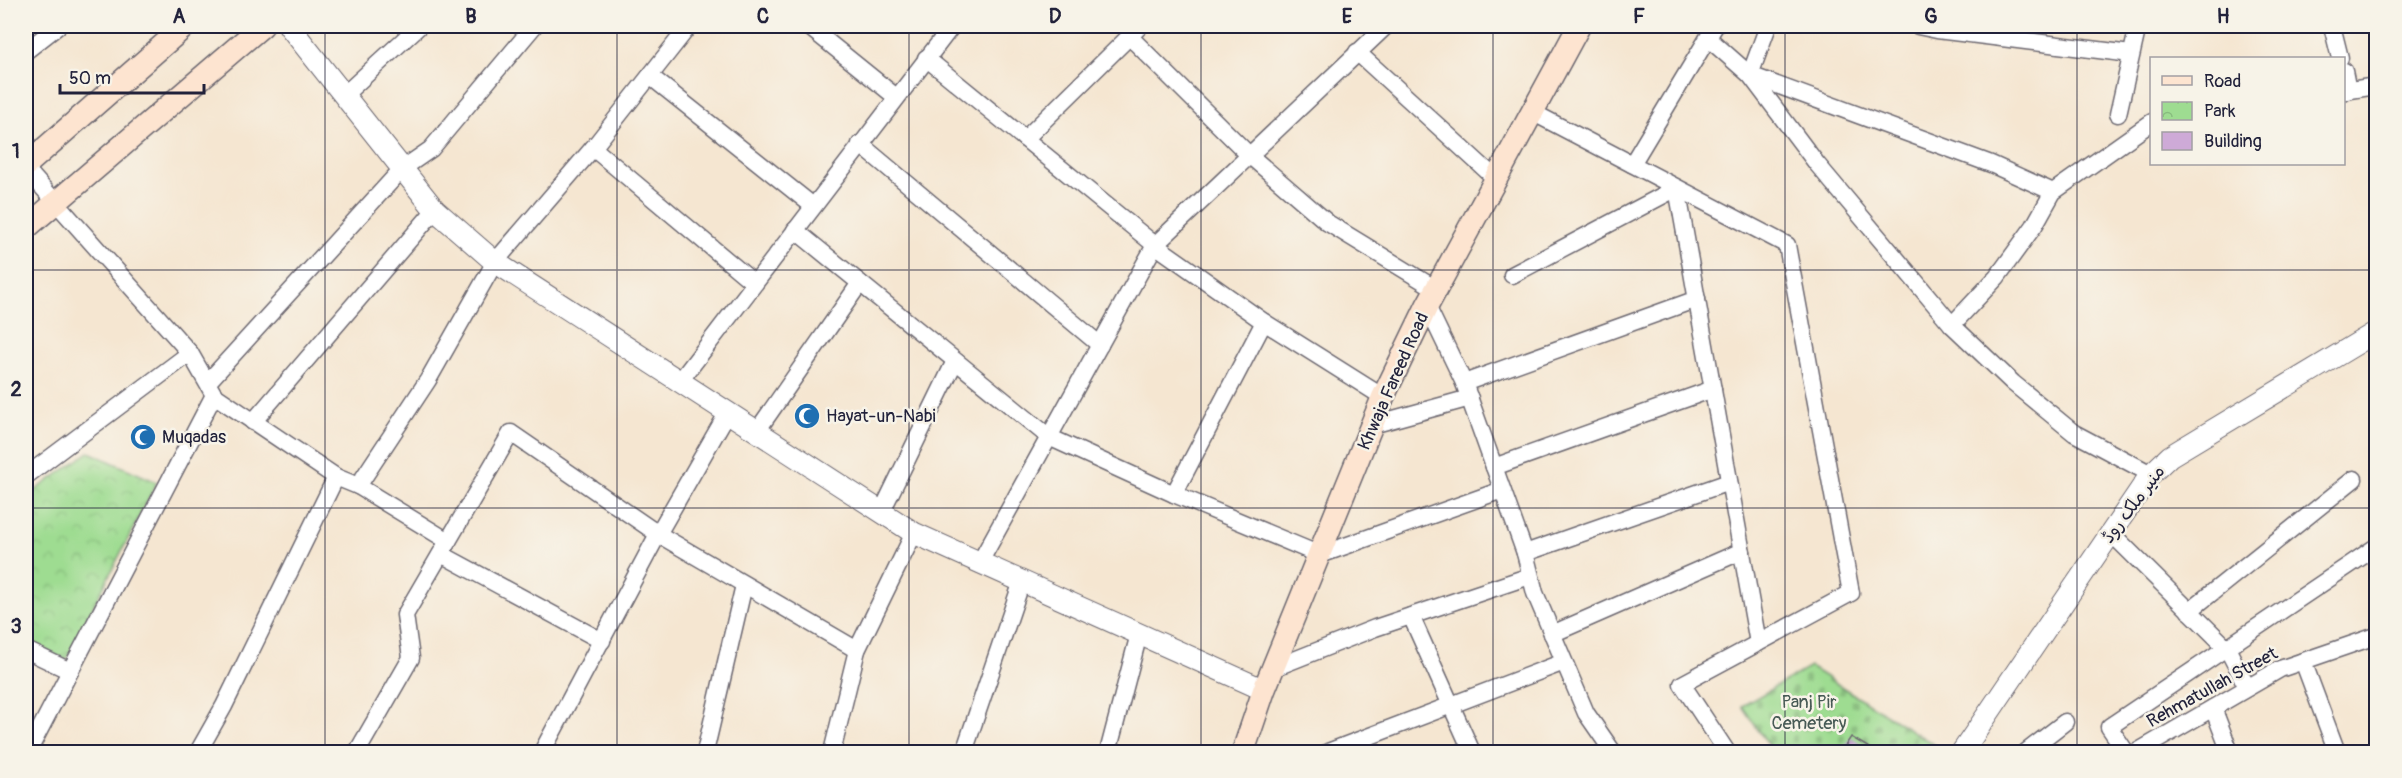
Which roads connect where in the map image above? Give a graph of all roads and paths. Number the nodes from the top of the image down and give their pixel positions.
1 (58, 26) edge
2 (185, 26) edge
3 (262, 26) edge
4 (290, 26) edge
5 (419, 26) edge
6 (534, 26) edge
7 (688, 26) edge
8 (808, 26) edge
9 (952, 26) edge
10 (1579, 26) edge
11 (1767, 26) edge
12 (1918, 26) edge
13 (2138, 26) edge
14 (2332, 26) edge
15 (1381, 27) edge
16 (1135, 31) edge
17 (1711, 32) edge
18 (26, 51) edge
19 (1357, 52) junction
20 (2131, 54) junction
21 (2340, 57) edge
22 (926, 58) junction
23 (1750, 75) junction
24 (650, 76) junction
25 (2376, 86) edge
26 (2346, 91) edge
27 (344, 95) junction
28 (896, 97) junction
29 (1532, 112) junction
30 (2118, 114) dead end
31 (2150, 123) edge
32 (1024, 139) junction
33 (860, 144) junction
34 (593, 148) junction
35 (1248, 154) junction
36 (1632, 164) junction
37 (26, 167) edge
38 (402, 169) junction
39 (1496, 179) junction
40 (1677, 188) junction
41 (2053, 192) junction
42 (54, 202) junction
43 (813, 206) junction
44 (435, 210) junction
45 (26, 228) edge
46 (795, 230) junction
47 (1155, 245) junction
48 (495, 262) junction
49 (1512, 275) dead end
50 (754, 283) junction
51 (860, 283) junction
52 (1432, 298) junction
53 (1697, 299) junction
54 (1264, 322) junction
55 (1952, 325) junction
56 (2376, 332) edge
57 (1100, 345) junction
58 (190, 353) junction
59 (955, 361) junction
60 (680, 381) junction
61 (211, 389) junction
62 (1713, 389) junction
63 (1467, 391) junction
64 (1383, 397) junction
65 (728, 412) junction
66 (253, 422) junction
67 (1372, 425) junction
68 (757, 431) junction
69 (1049, 437) junction
70 (1494, 467) junction
71 (2151, 474) junction
72 (26, 476) edge
73 (336, 477) junction
74 (2354, 479) dead end
75 (1730, 482) junction
76 (358, 486) junction
77 (1502, 490) junction
78 (1174, 494) junction
79 (881, 513) junction
80 (2111, 532) junction
81 (914, 533) junction
82 (658, 534) junction
83 (444, 547) junction
84 (2376, 547) edge
85 (1742, 551) junction
86 (1525, 553) junction
87 (1320, 555) junction
88 (980, 562) junction
89 (1530, 576) junction
90 (1022, 581) junction
91 (744, 585) junction
92 (2189, 611) junction
93 (1411, 616) junction
94 (1140, 634) junction
95 (1552, 634) junction
96 (2376, 636) edge
97 (602, 640) junction
98 (1758, 643) junction
99 (2227, 648) junction
100 (857, 650) junction
101 (26, 651) edge
102 (2303, 661) junction
103 (1564, 662) junction
104 (1274, 668) junction
105 (70, 671) junction
106 (2247, 687) junction
107 (1264, 690) junction
108 (1450, 705) junction
109 (2212, 708) junction
110 (2065, 722) dead end
111 (1608, 751) edge
112 (28, 753) edge
113 (198, 753) edge
114 (357, 753) edge
115 (542, 753) edge
116 (705, 753) edge
117 (832, 753) edge
118 (964, 753) edge
119 (1108, 753) edge
120 (1244, 753) edge
121 (1328, 753) edge
122 (1472, 753) edge
123 (1727, 753) edge
124 (1962, 753) edge
125 (2026, 753) edge
126 (2126, 753) edge
127 (2137, 753) edge
128 (2230, 753) edge
129 (2337, 753) edge

1 - 18 street
2 - 37 main road
3 - 42 main road
4 - 27 street
5 - 27 street
6 - 38 street
7 - 24 street
8 - 28 street
9 - 22 street
10 - 29 main road, Khwaja Fareed Road
11 - 23 street
12 - 20 street
13 - 20 street
14 - 21 street
15 - 19 street
16 - 32 street
16 - 35 street
17 - 23 street
17 - 36 street
19 - 35 street
19 - 39 street
20 - 30 street
22 - 28 street
22 - 32 street
23 - 41 street
23 - 55 street
24 - 34 street
24 - 43 street
25 - 26 street
27 - 38 street
28 - 33 street
29 - 36 street
29 - 39 main road, Khwaja Fareed Road
31 - 41 street
32 - 47 street
33 - 43 street
33 - 57 street
34 - 48 street
34 - 50 street
35 - 47 street
35 - 52 street
36 - 40 street
37 - 42 street
38 - 44 street
38 - 61 street
39 - 52 main road, Khwaja Fareed Road
40 - 49 street
40 - 53 street
40 - 98 street
41 - 55 street
42 - 45 main road
42 - 58 street
43 - 46 street
44 - 48 street
44 - 66 street
46 - 50 street
46 - 51 street
47 - 54 street
47 - 57 street
48 - 60 street
48 - 76 street
50 - 60 street
51 - 59 street
51 - 68 street
52 - 63 street
52 - 64 main road, Khwaja Fareed Road
53 - 62 street
53 - 63 street
54 - 64 street
54 - 78 street
55 - 71 street
56 - 71 street, منیر ملک روڈ
57 - 69 street
58 - 61 street
58 - 72 street
59 - 69 street
59 - 79 street
60 - 65 street
61 - 66 street
61 - 105 street
62 - 70 street
62 - 75 street
63 - 67 street
63 - 70 street
64 - 67 main road, Khwaja Fareed Road
65 - 68 street
65 - 82 street
66 - 73 street
67 - 87 main road, Khwaja Fareed Road
68 - 79 street
69 - 78 street
69 - 88 street
70 - 77 street
71 - 80 street, منیر ملک روڈ
73 - 76 street
73 - 113 street
74 - 92 street
75 - 85 street
75 - 86 street
76 - 83 street
77 - 86 street
77 - 87 street
78 - 87 street
79 - 81 street
80 - 92 street
80 - 124 street, منیر ملک روڈ
81 - 88 street
81 - 100 street
82 - 83 street
82 - 91 street
82 - 97 street
83 - 97 street
83 - 114 street
84 - 99 street
85 - 95 street
85 - 98 street
86 - 89 street
87 - 104 main road, Khwaja Fareed Road
88 - 90 street
89 - 93 street
89 - 95 street
90 - 94 street
90 - 118 street
91 - 100 street
91 - 116 street
92 - 99 street
93 - 104 street
93 - 108 street
94 - 107 street
94 - 119 street
95 - 103 street
96 - 102 street, Rehmatullah Street
97 - 115 street
98 - 123 street
99 - 106 street
99 - 126 street
100 - 117 street
101 - 105 street
102 - 106 street, Rehmatullah Street
102 - 129 street
103 - 108 street
103 - 111 street
104 - 107 main road, Khwaja Fareed Road
105 - 112 street
106 - 109 street, Rehmatullah Street
107 - 120 main road, Khwaja Fareed Road
108 - 121 street
108 - 122 street
109 - 127 street, Rehmatullah Street
109 - 128 street
110 - 125 street

